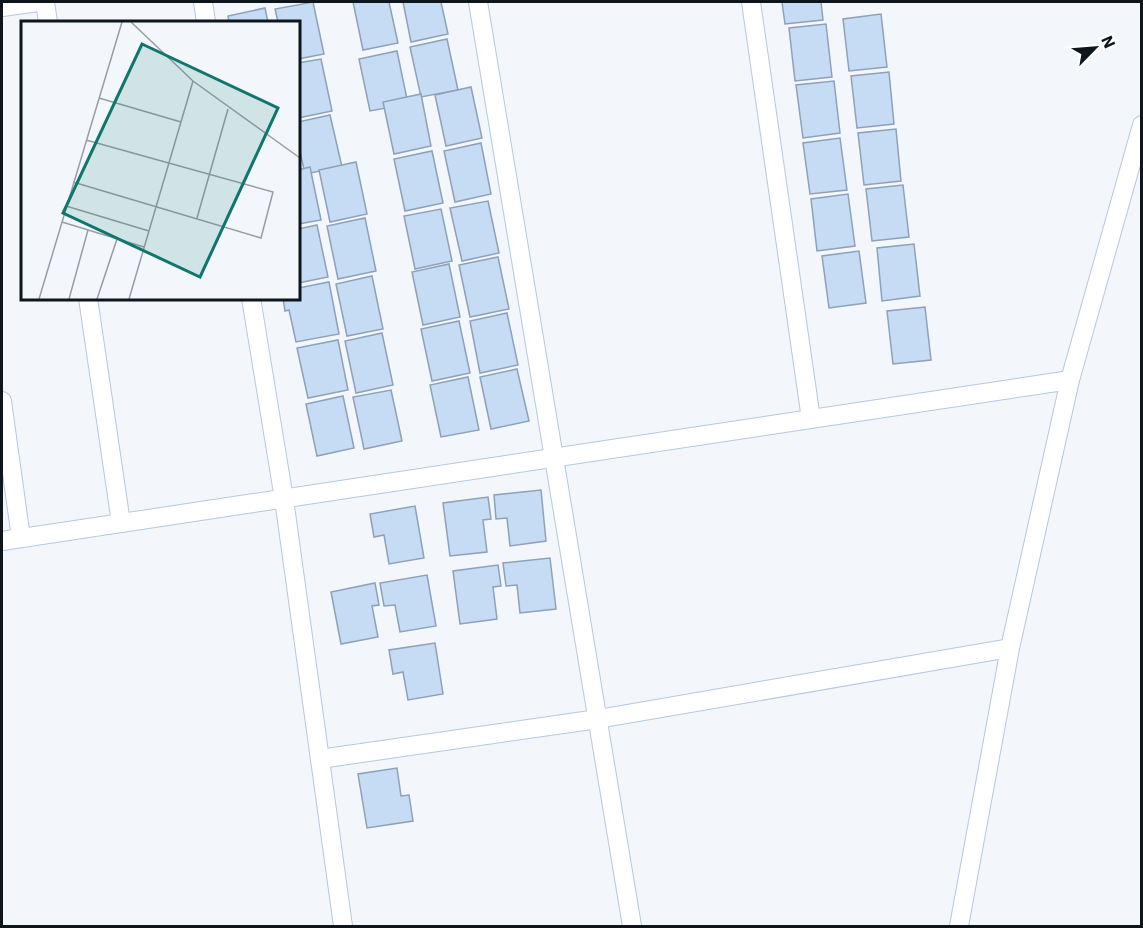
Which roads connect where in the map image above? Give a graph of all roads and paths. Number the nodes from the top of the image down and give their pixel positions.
1 (38, 2) edge
2 (45, 2) edge
3 (203, 2) edge
4 (478, 2) edge
5 (751, 2) edge
6 (2, 7) edge
7 (48, 21) edge
8 (206, 21) edge
9 (1142, 125) edge
10 (88, 300) edge
11 (251, 300) edge
12 (1070, 380) junction
13 (2, 401) edge
14 (811, 419) junction
15 (555, 458) junction
16 (284, 498) junction
17 (121, 523) junction
18 (21, 538) junction
19 (2, 542) edge
20 (1010, 648) junction
21 (598, 719) junction
22 (320, 759) junction
23 (343, 927) edge
24 (632, 927) edge
25 (959, 927) edge

1 - 6 street
2 - 7 street
3 - 8 street
4 - 15 street
5 - 14 street
9 - 12 street
10 - 17 street
11 - 16 street
12 - 14 street
12 - 20 street
13 - 18 street
14 - 15 street
15 - 16 street
15 - 21 street
16 - 17 street
16 - 22 street
17 - 18 street
18 - 19 street
20 - 21 street
20 - 25 street
21 - 22 street
21 - 24 street
22 - 23 street

